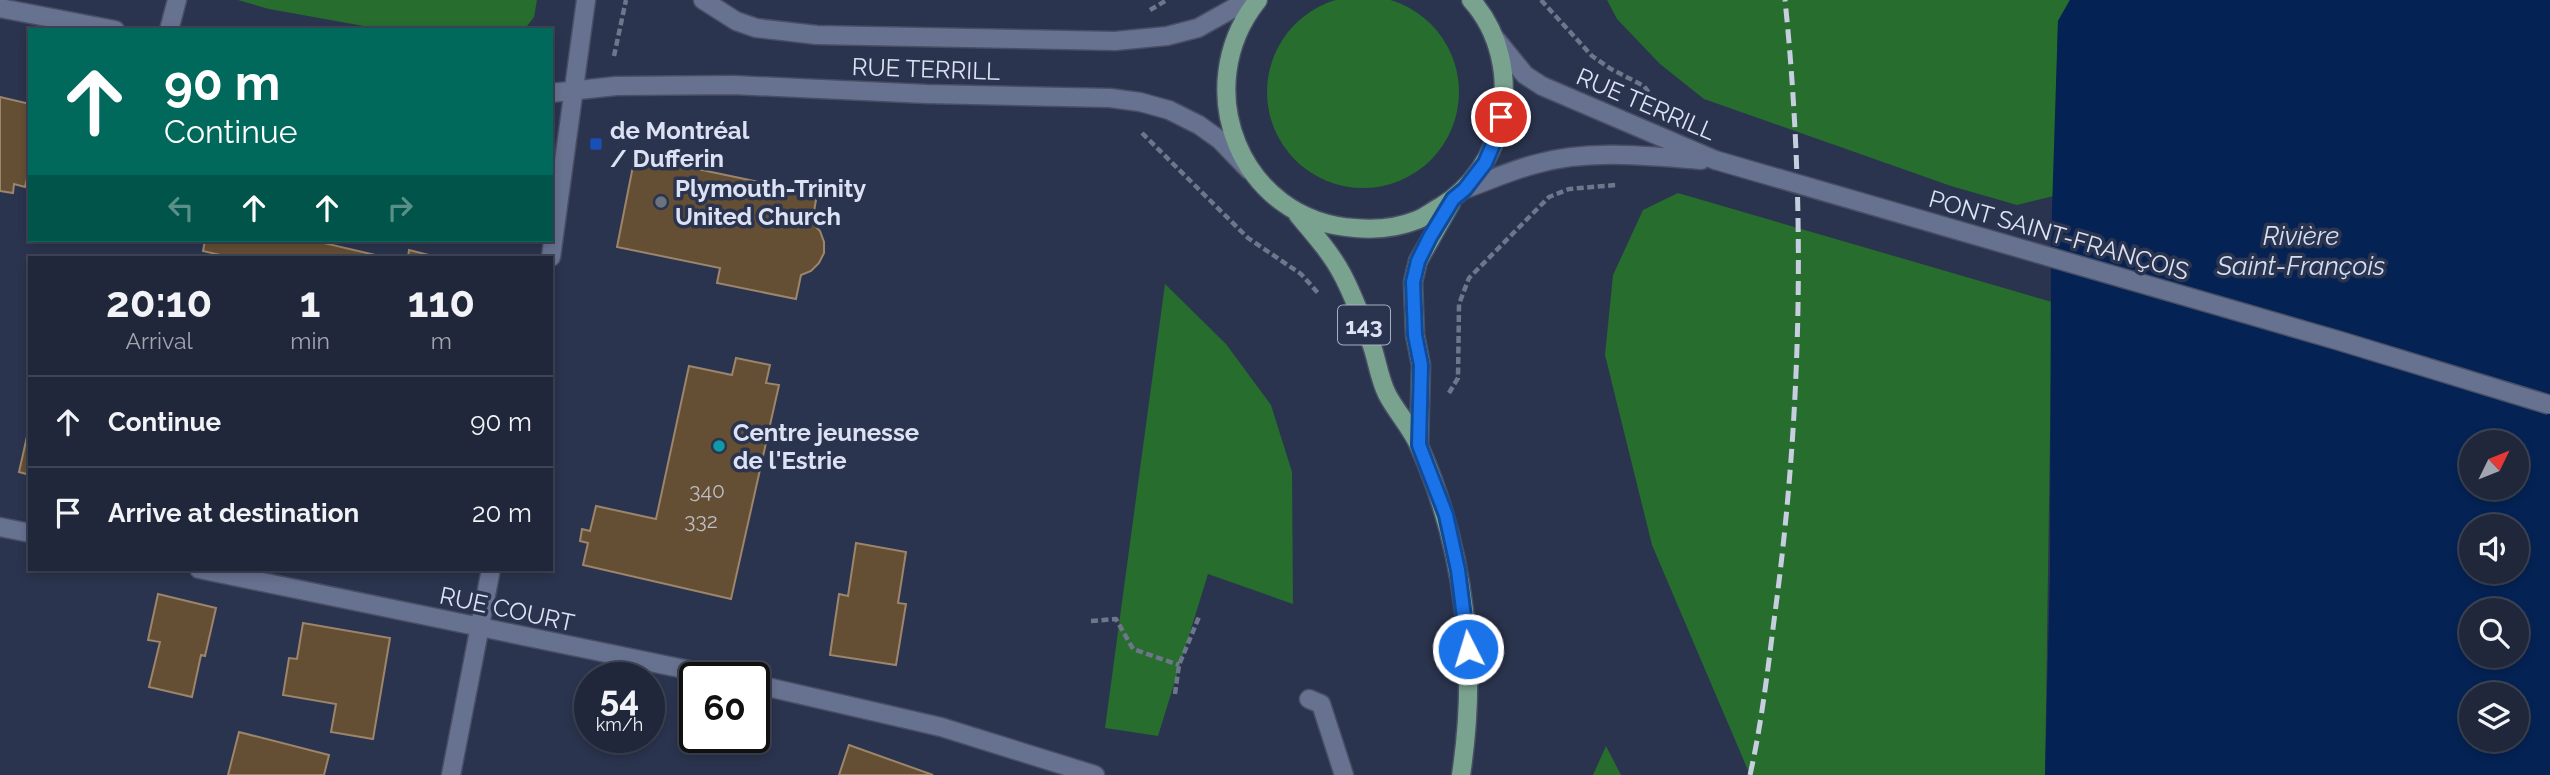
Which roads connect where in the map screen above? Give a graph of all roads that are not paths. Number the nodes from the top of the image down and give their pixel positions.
1 (177, 0) edge
2 (586, 0) edge
3 (703, 0) edge
4 (1248, 0) edge
5 (1258, 0) edge
6 (1471, 0) edge
7 (0, 8) edge
8 (105, 28) edge
9 (170, 28) edge
10 (1494, 37) junction
11 (572, 91) junction
12 (553, 93) edge
13 (1715, 160) junction
14 (1253, 174) junction
15 (1459, 194) junction
16 (1296, 212) junction
17 (553, 236) edge
18 (2550, 405) edge
19 (1419, 445) junction
20 (0, 527) edge
21 (28, 533) edge
22 (208, 571) edge
23 (491, 571) edge
24 (479, 628) junction
25 (679, 668) edge
26 (770, 688) edge
27 (1309, 699) dead end
28 (451, 775) edge
29 (1095, 775) edge
30 (1344, 775) edge
31 (1461, 775) edge

1 - 9 street
2 - 11 street
3 - 4 street, RUE TERRILL
5 - 14 main road, 143
6 - 10 main road, 143
7 - 8 street
10 - 13 street, RUE TERRILL
10 - 15 main road, 143
11 - 12 street, RUE TERRILL
11 - 14 street, RUE TERRILL
11 - 17 street
13 - 15 street, RUE TERRILL
13 - 18 street, PONT SAINT-FRANÇOIS, bridge
14 - 16 main road, 143
15 - 16 main road, 143
15 - 19 main road, 143
16 - 19 main road, 143
19 - 31 main road, 143
20 - 21 street
22 - 24 street, RUE COURT
23 - 24 street
24 - 25 street, RUE COURT
24 - 28 street
26 - 29 street
27 - 30 street

